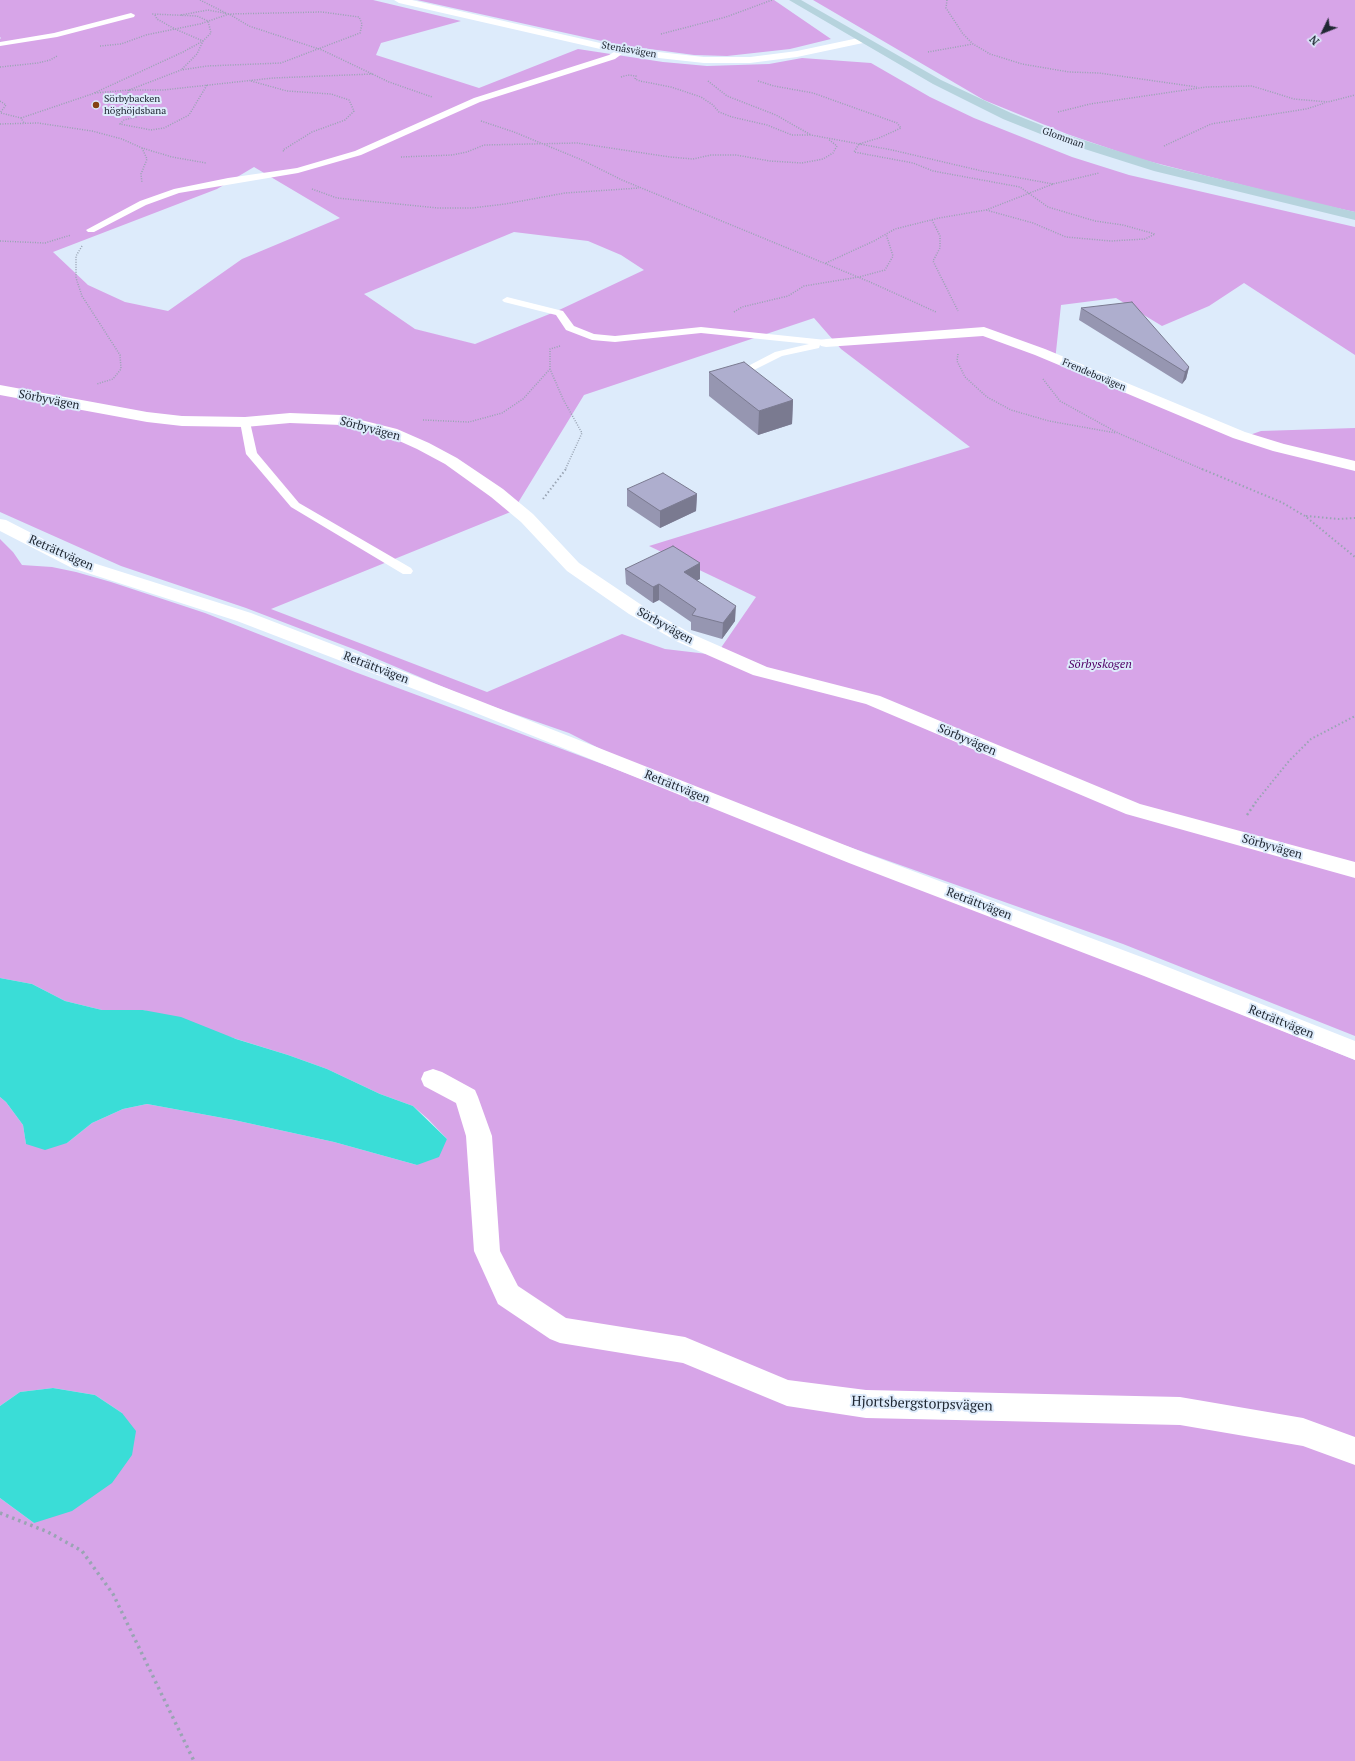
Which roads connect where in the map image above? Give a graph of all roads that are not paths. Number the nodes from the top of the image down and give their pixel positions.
1 (399, 0) edge
2 (794, 0) edge
3 (131, 15) road end
4 (863, 40) junction
5 (0, 44) edge
6 (622, 51) junction
7 (1355, 216) edge
8 (91, 230) road end
9 (507, 300) dead end
10 (826, 343) junction
11 (754, 367) dead end
12 (0, 390) edge
13 (245, 422) junction
14 (1355, 466) edge
15 (0, 524) edge
16 (407, 571) dead end
17 (1355, 870) edge
18 (1355, 1051) edge
19 (432, 1079) dead end
20 (1355, 1452) edge

1 - 6 street, Stenåsvägen
2 - 4 main road, Glomman
3 - 5 lane
4 - 6 street, Stenåsvägen
4 - 7 main road, Glomman
6 - 8 lane
9 - 10 lane
10 - 11 lane
10 - 14 street, Frendebovägen
12 - 13 street, Sörbyvägen
13 - 16 lane
13 - 17 street, Sörbyvägen
15 - 18 street, Reträttvägen
19 - 20 street, Hjortsbergstorpsvägen

